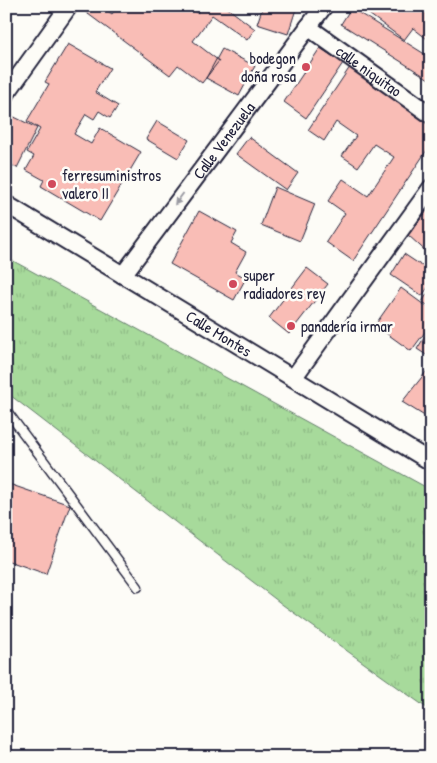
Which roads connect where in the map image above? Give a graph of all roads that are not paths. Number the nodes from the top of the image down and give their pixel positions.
1 (69, 6) edge
2 (324, 6) edge
3 (308, 27) junction
4 (6, 94) edge
5 (431, 114) edge
6 (431, 188) edge
7 (6, 204) edge
8 (123, 275) junction
9 (294, 378) junction
10 (6, 410) edge
11 (431, 462) edge
12 (138, 587) dead end

1 - 4 street
2 - 3 street, Calle Venezuela
3 - 5 street, calle niquitao
3 -> 8 street, Calle Venezuela
6 - 9 street
7 - 8 street, Calle Montes
8 - 9 street, Calle Montes
9 - 11 street, Calle Montes
10 - 12 lane

